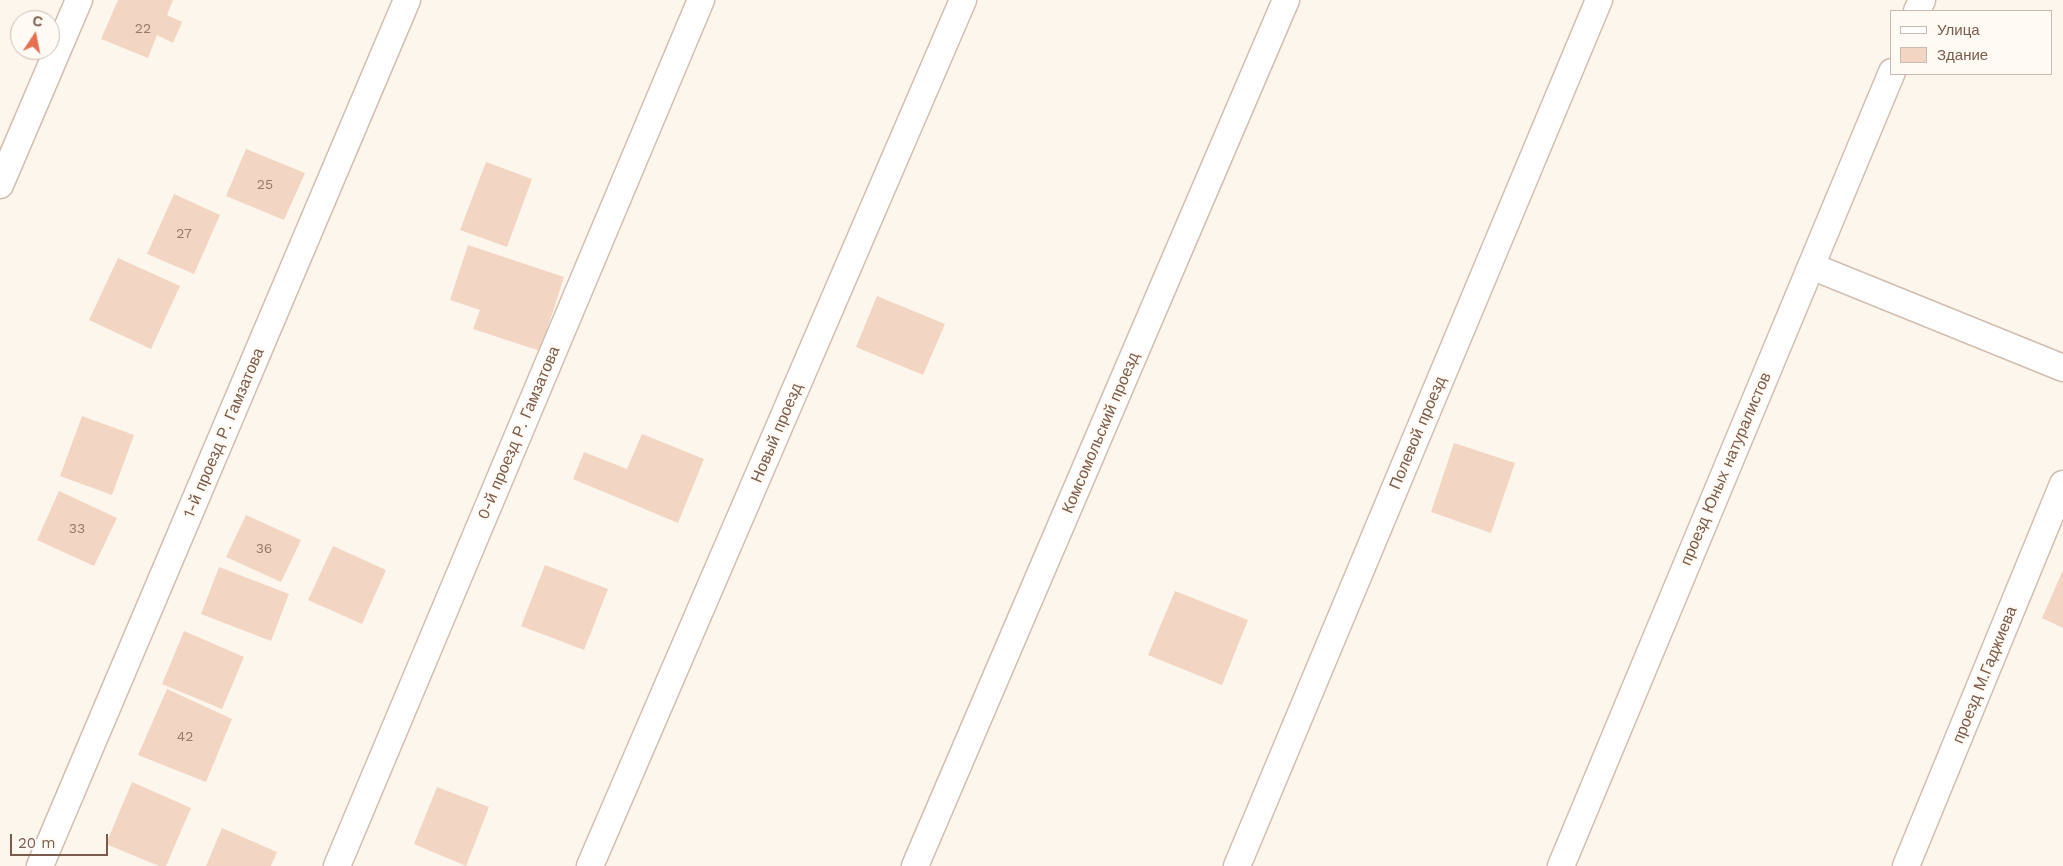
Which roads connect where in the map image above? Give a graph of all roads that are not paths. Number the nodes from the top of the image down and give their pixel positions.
1 (79, 0) edge
2 (407, 0) edge
3 (701, 0) edge
4 (964, 0) edge
5 (1286, 0) edge
6 (1600, 0) edge
7 (1891, 75) edge
8 (0, 185) edge
9 (1811, 266) junction
10 (2063, 368) edge
11 (2063, 484) edge
12 (40, 866) edge
13 (337, 866) edge
14 (590, 866) edge
15 (915, 866) edge
16 (1237, 866) edge
17 (1561, 866) edge
18 (1906, 866) edge

1 - 8 street
2 - 12 street, 1-й проезд Р. Гамзатова
3 - 13 street, 0-й проезд Р. Гамзатова
4 - 14 street, Новый проезд
5 - 15 street, Комсомольский проезд
6 - 16 street, Полевой проезд
7 - 9 street, проезд Юных натуралистов
9 - 10 street
9 - 17 street, проезд Юных натуралистов
11 - 18 street, проезд М.Гаджиева

